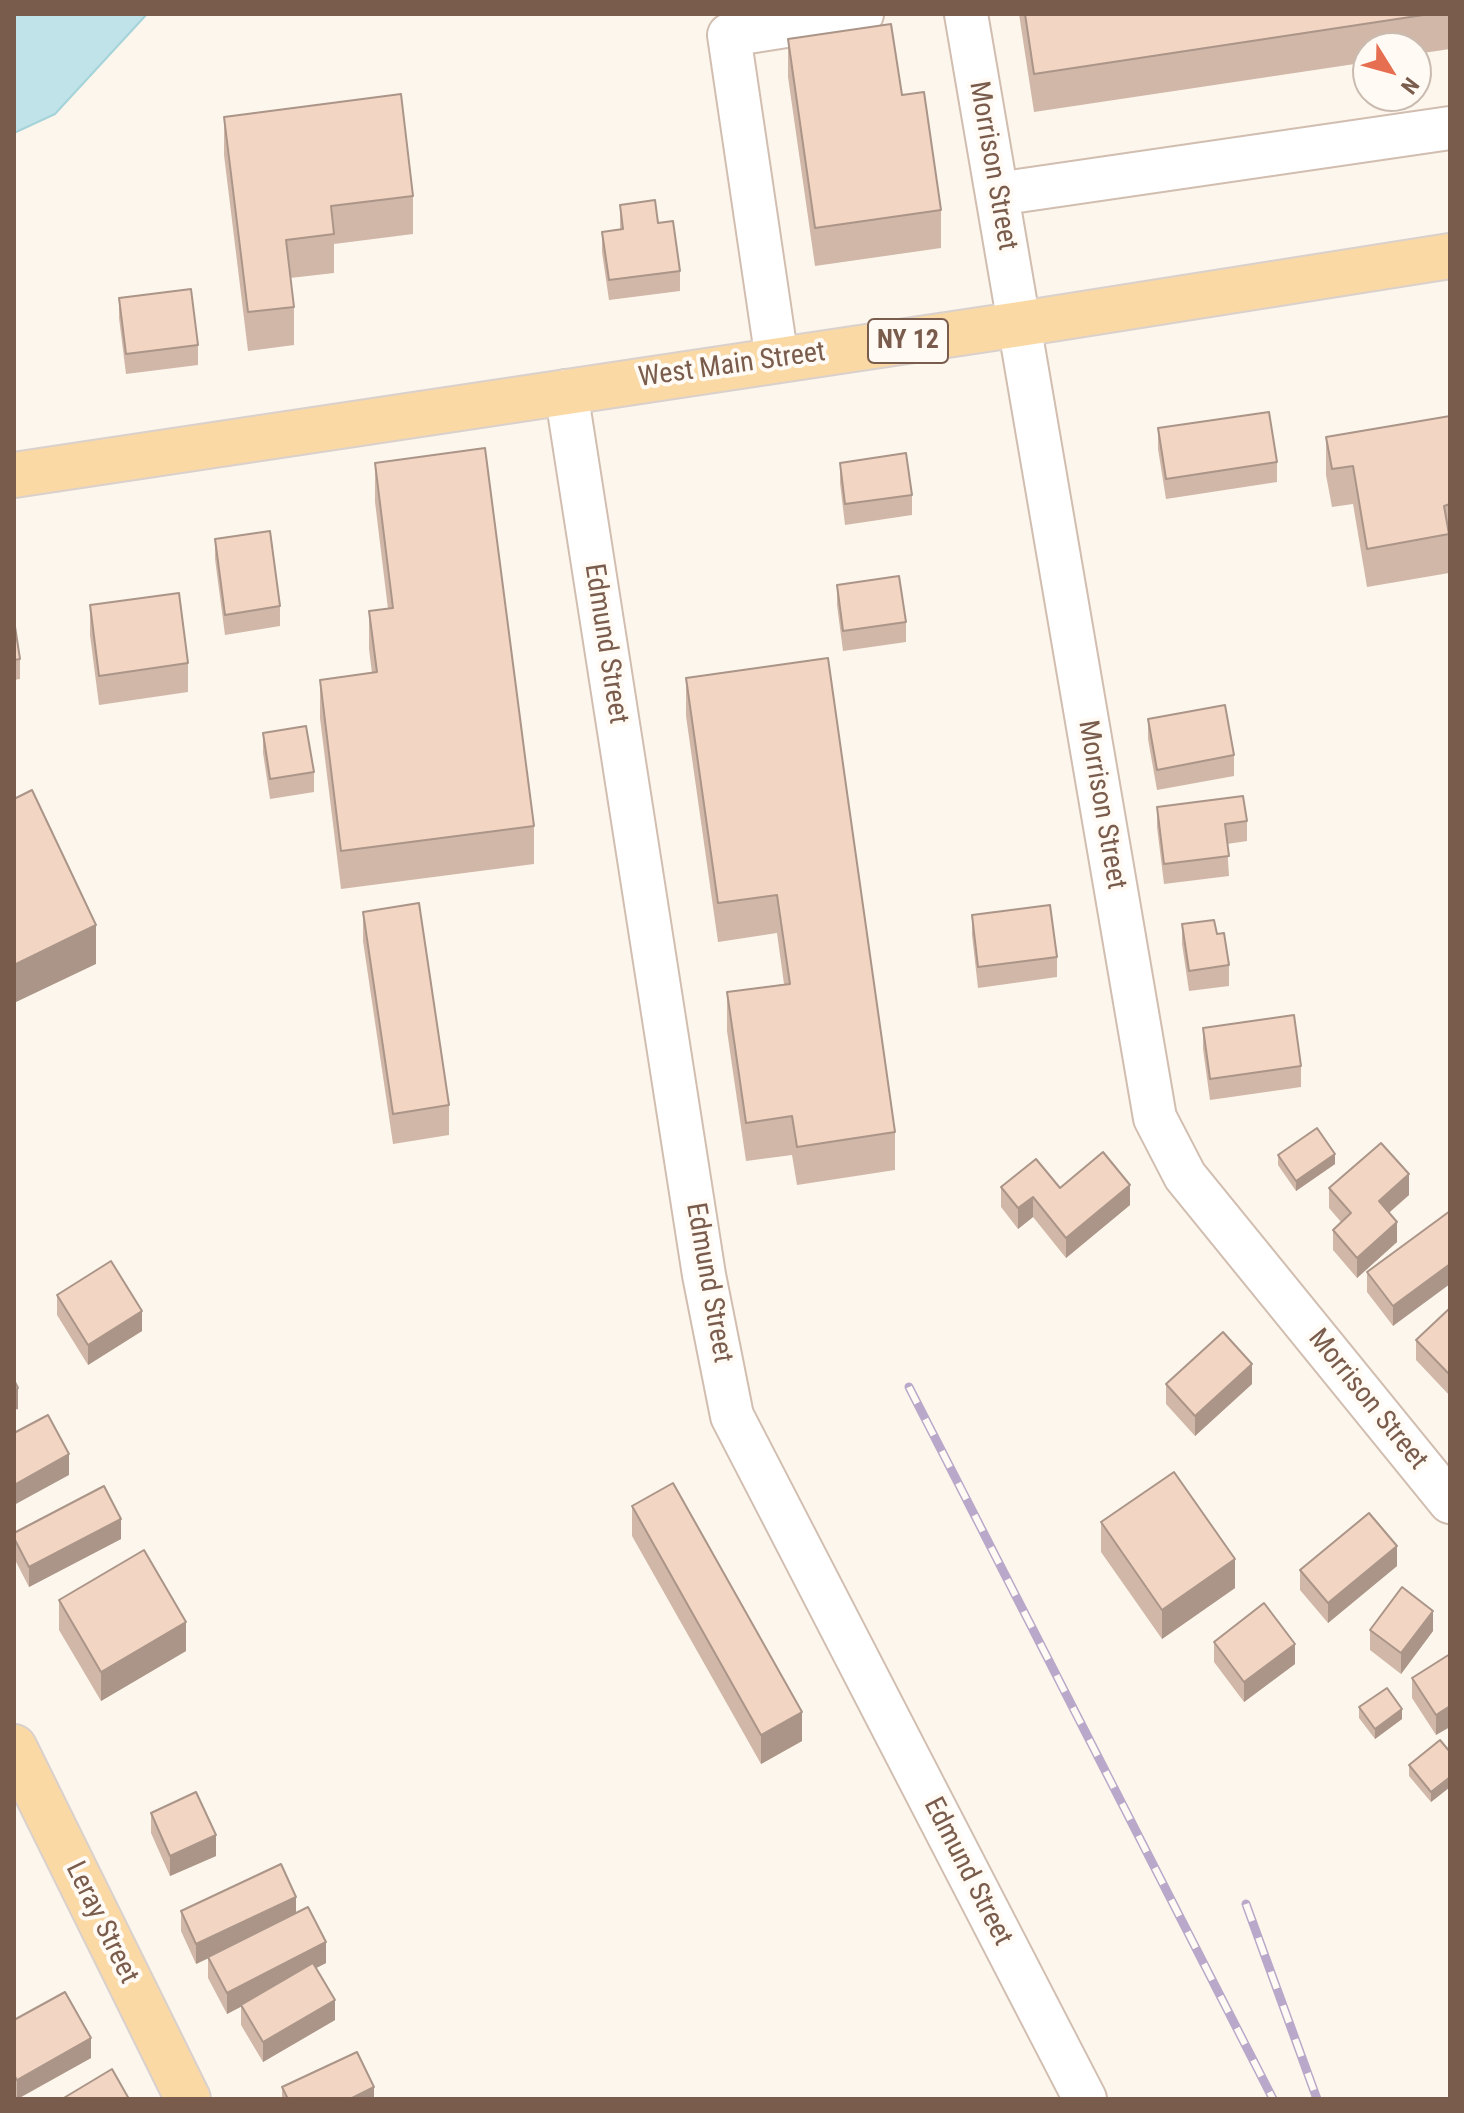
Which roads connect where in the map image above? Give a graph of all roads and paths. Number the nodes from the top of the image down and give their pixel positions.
1 (862, 14) edge
2 (966, 14) edge
3 (1450, 128) edge
4 (997, 194) junction
5 (1450, 256) edge
6 (1020, 324) junction
7 (777, 360) junction
8 (566, 391) junction
9 (14, 475) edge
10 (1450, 1502) edge
11 (14, 1747) edge
12 (188, 2099) edge
13 (1085, 2099) edge

1 - 7 street
2 - 4 street, Morrison Street
3 - 4 street
4 - 6 street, Morrison Street
5 - 6 main road, West Main Street / NY 12
6 - 7 main road, West Main Street / NY 12
6 - 10 street, Morrison Street
7 - 8 main road, West Main Street / NY 12
8 - 9 main road, West Main Street / NY 12
8 - 13 street, Edmund Street
11 - 12 main road, Leray Street

